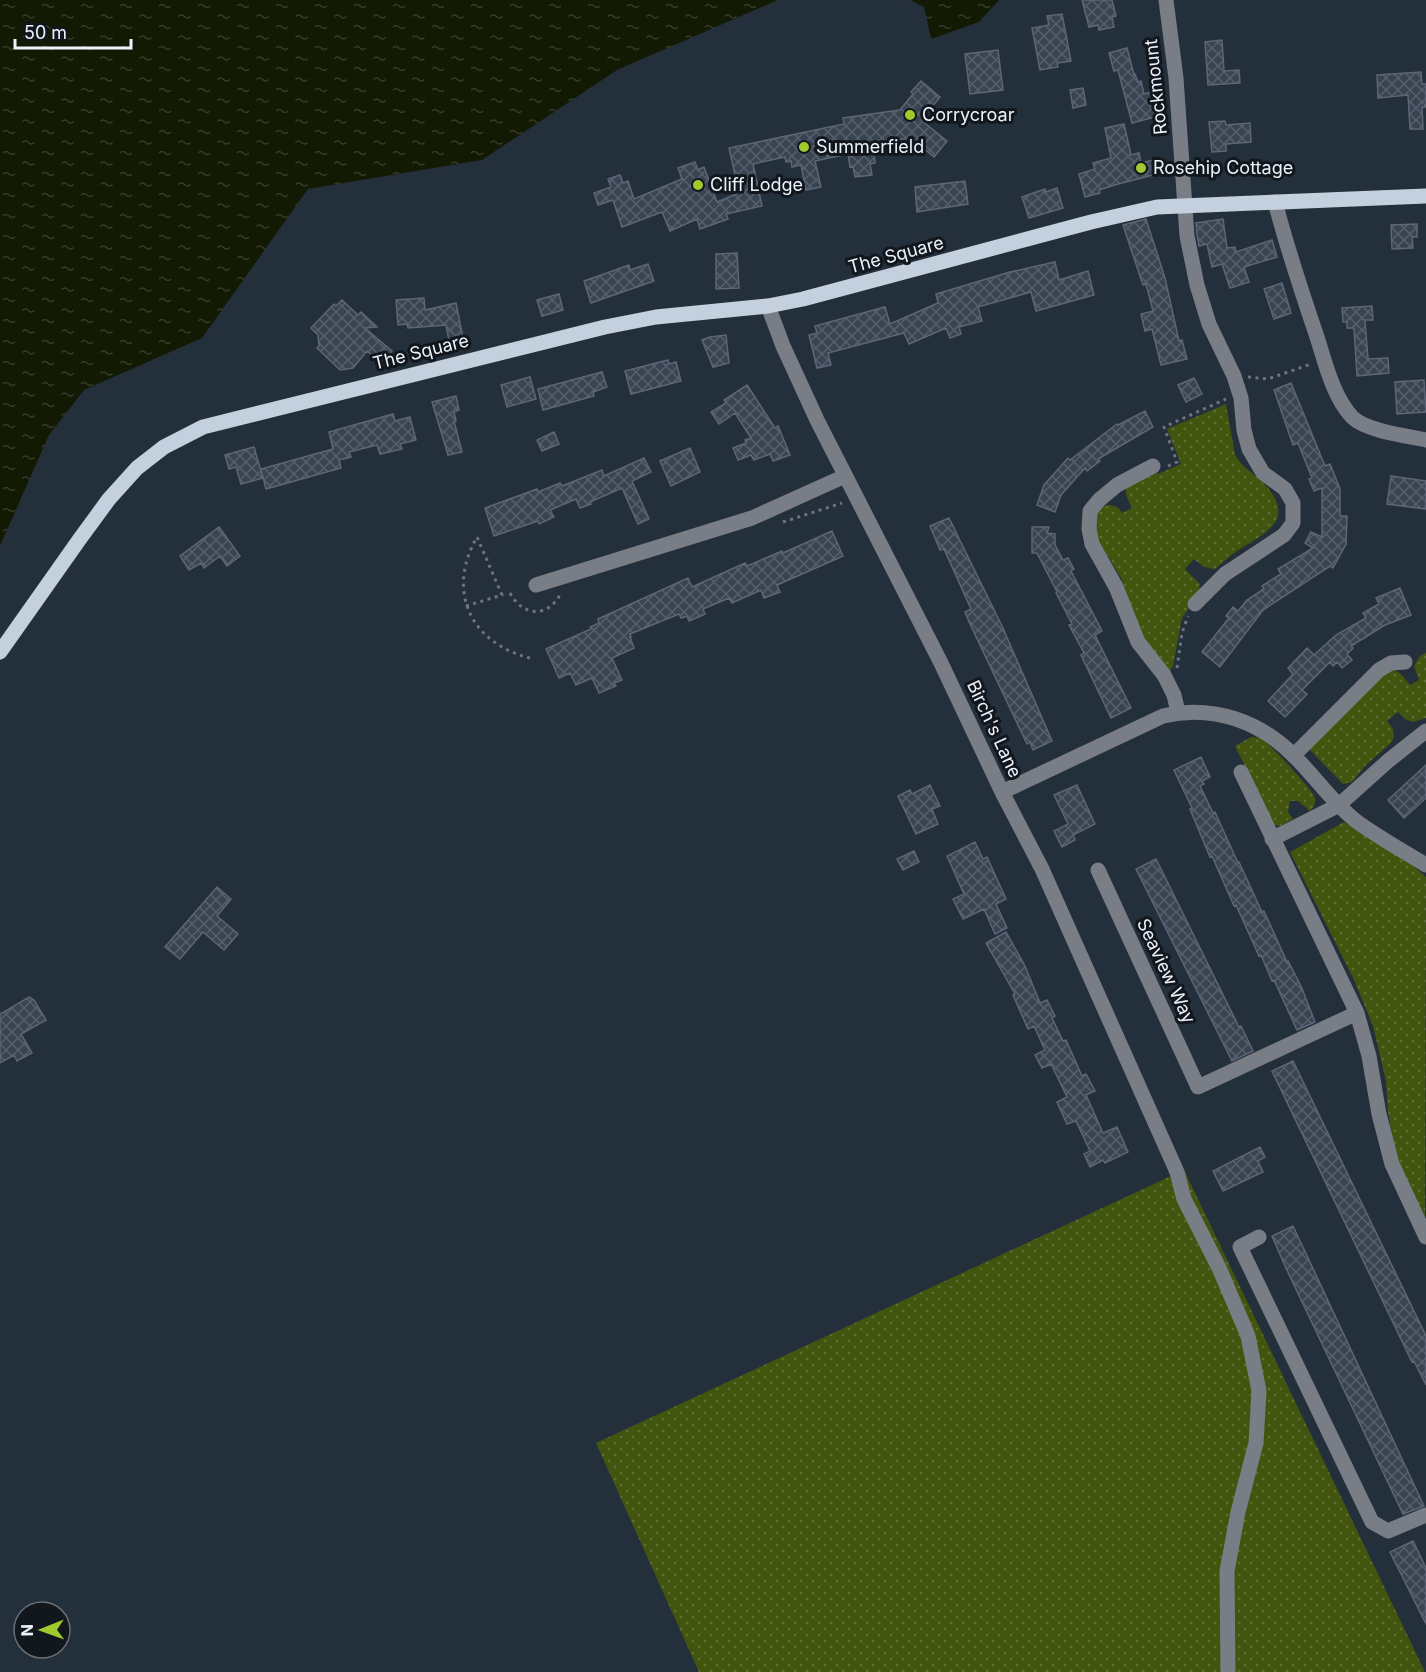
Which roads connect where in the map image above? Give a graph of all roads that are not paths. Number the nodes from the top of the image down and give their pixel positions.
1 (1166, 0) edge
2 (1426, 196) edge
3 (1275, 202) junction
4 (1186, 206) junction
5 (768, 306) junction
6 (1426, 440) edge
7 (1153, 466) road end
8 (845, 476) junction
9 (536, 585) dead end
10 (1195, 604) road end
11 (0, 652) edge
12 (1405, 662) dead end
13 (1178, 712) junction
14 (1426, 731) edge
15 (1294, 755) junction
16 (1240, 772) dead end
17 (1002, 792) junction
18 (1339, 805) junction
19 (1272, 839) junction
20 (1426, 865) edge
21 (1098, 870) dead end
22 (1357, 1013) junction
23 (1259, 1237) dead end
24 (1426, 1238) edge
25 (1426, 1515) edge
26 (1228, 1672) edge

1 - 4 street, Rockmount
2 - 3 main road, The Square
3 - 4 main road, The Square
3 - 6 street
4 - 5 main road, The Square
4 - 10 street, Rockmount
5 - 8 street, Birch's Lane
5 - 11 main road, The Square
7 - 13 street
8 - 9 street
8 - 17 street, Birch's Lane
12 - 15 street
13 - 15 street
13 - 17 street
14 - 18 street
15 - 18 street
16 - 19 street
17 - 26 street, Birch's Lane
18 - 19 street
18 - 20 street
19 - 22 street
21 - 22 street, Seaview Way
22 - 24 street
23 - 25 street

